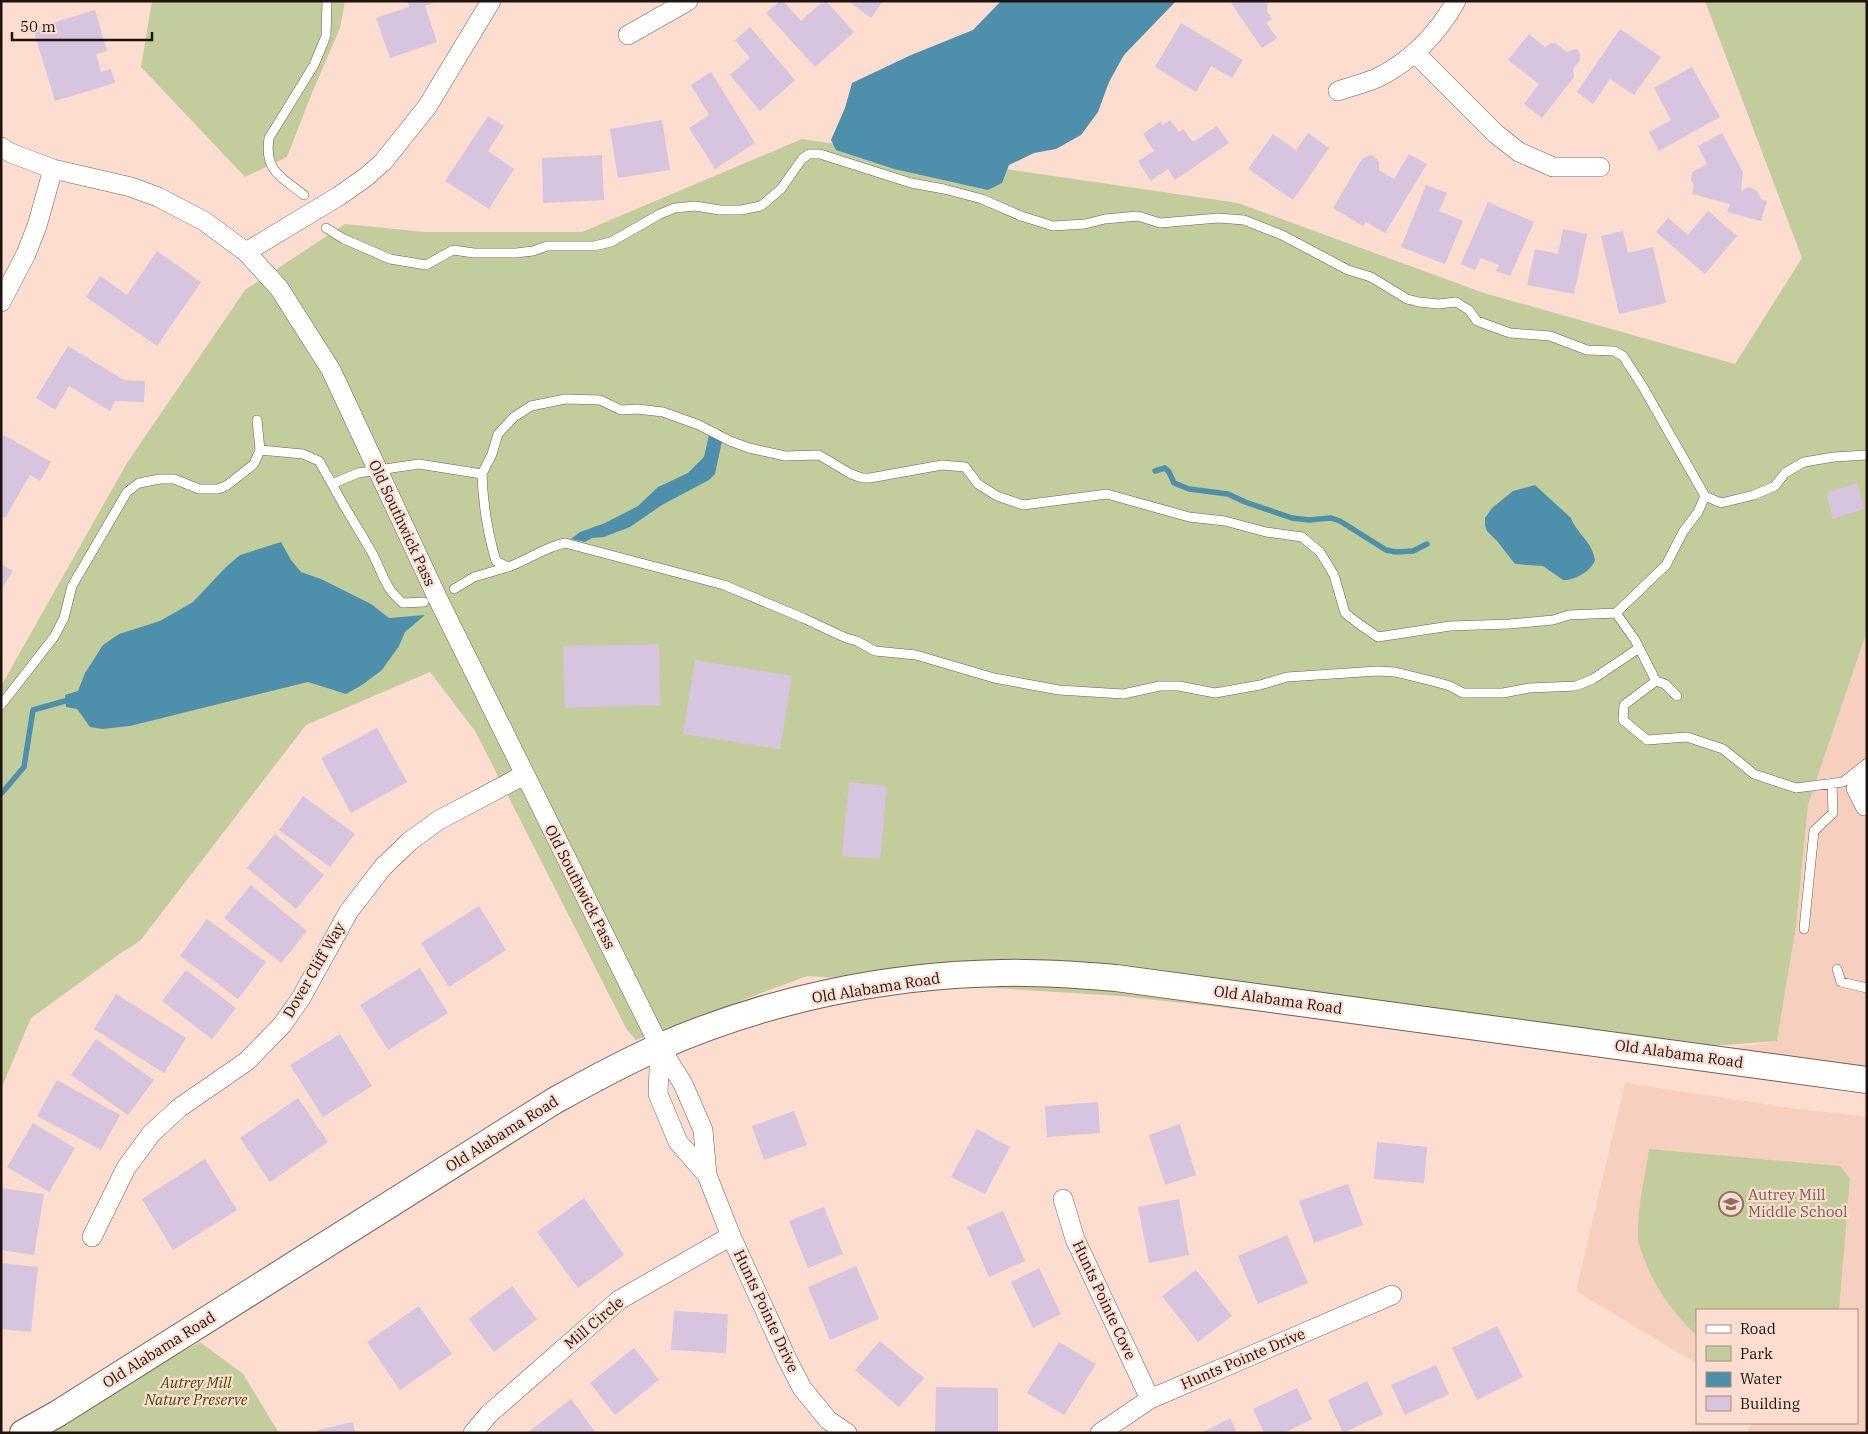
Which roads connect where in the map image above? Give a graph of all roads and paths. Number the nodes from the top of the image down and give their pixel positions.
1 (327, 1) edge
2 (491, 1) edge
3 (688, 1) edge
4 (1456, 1) edge
5 (628, 35) dead end
6 (1415, 53) junction
7 (1338, 91) dead end
8 (1, 147) edge
9 (1600, 167) dead end
10 (53, 169) junction
11 (304, 195) dead end
12 (326, 228) dead end
13 (246, 252) junction
14 (1, 302) edge
15 (257, 420) dead end
16 (260, 450) junction
17 (1867, 455) edge
18 (378, 471) junction
19 (482, 474) junction
20 (332, 484) junction
21 (1705, 496) junction
22 (508, 567) junction
23 (454, 589) dead end
24 (424, 602) dead end
25 (1616, 613) junction
26 (1639, 648) junction
27 (1656, 681) junction
28 (1677, 696) dead end
29 (1, 705) edge
30 (1867, 763) edge
31 (1867, 774) edge
32 (524, 775) junction
33 (1832, 783) junction
34 (1867, 806) edge
35 (1804, 929) dead end
36 (1837, 969) dead end
37 (1867, 988) edge
38 (660, 1047) junction
39 (1867, 1080) edge
40 (707, 1175) junction
41 (1063, 1198) dead end
42 (731, 1236) junction
43 (92, 1237) dead end
44 (1392, 1295) dead end
45 (1150, 1399) junction
46 (24, 1433) edge
47 (473, 1433) edge
48 (846, 1433) edge
49 (1100, 1433) edge

1 - 11 lane
2 - 13 street
3 - 5 street
4 - 6 street
6 - 7 street
6 - 9 street
8 - 10 street, Old Southwick Pass
10 - 13 street, Old Southwick Pass
10 - 14 street
12 - 21 lane
13 - 18 street, Old Southwick Pass
15 - 16 lane
16 - 20 lane
16 - 29 lane
17 - 21 lane
18 - 19 lane
18 - 20 lane
18 - 32 street, Old Southwick Pass
19 - 22 lane
19 - 25 lane
20 - 24 lane
21 - 25 lane
22 - 23 lane
22 - 26 lane
25 - 26 lane
26 - 27 lane
27 - 28 lane
27 - 33 lane
30 - 33 lane
31 - 34 street
32 - 38 street, Old Southwick Pass
32 - 43 street, Dover Cliff Way
33 - 35 lane
36 - 37 lane
38 - 39 main road, Old Alabama Road
38 - 40 street, Hunts Pointe Drive
38 - 40 street, Hunts Pointe Drive
38 - 46 main road, Old Alabama Road
40 - 42 street, Hunts Pointe Drive
41 - 45 street, Hunts Pointe Cove
42 - 47 street, Mill Circle
42 - 48 street, Hunts Pointe Drive
44 - 45 street, Hunts Pointe Drive
45 - 49 street, Hunts Pointe Drive

